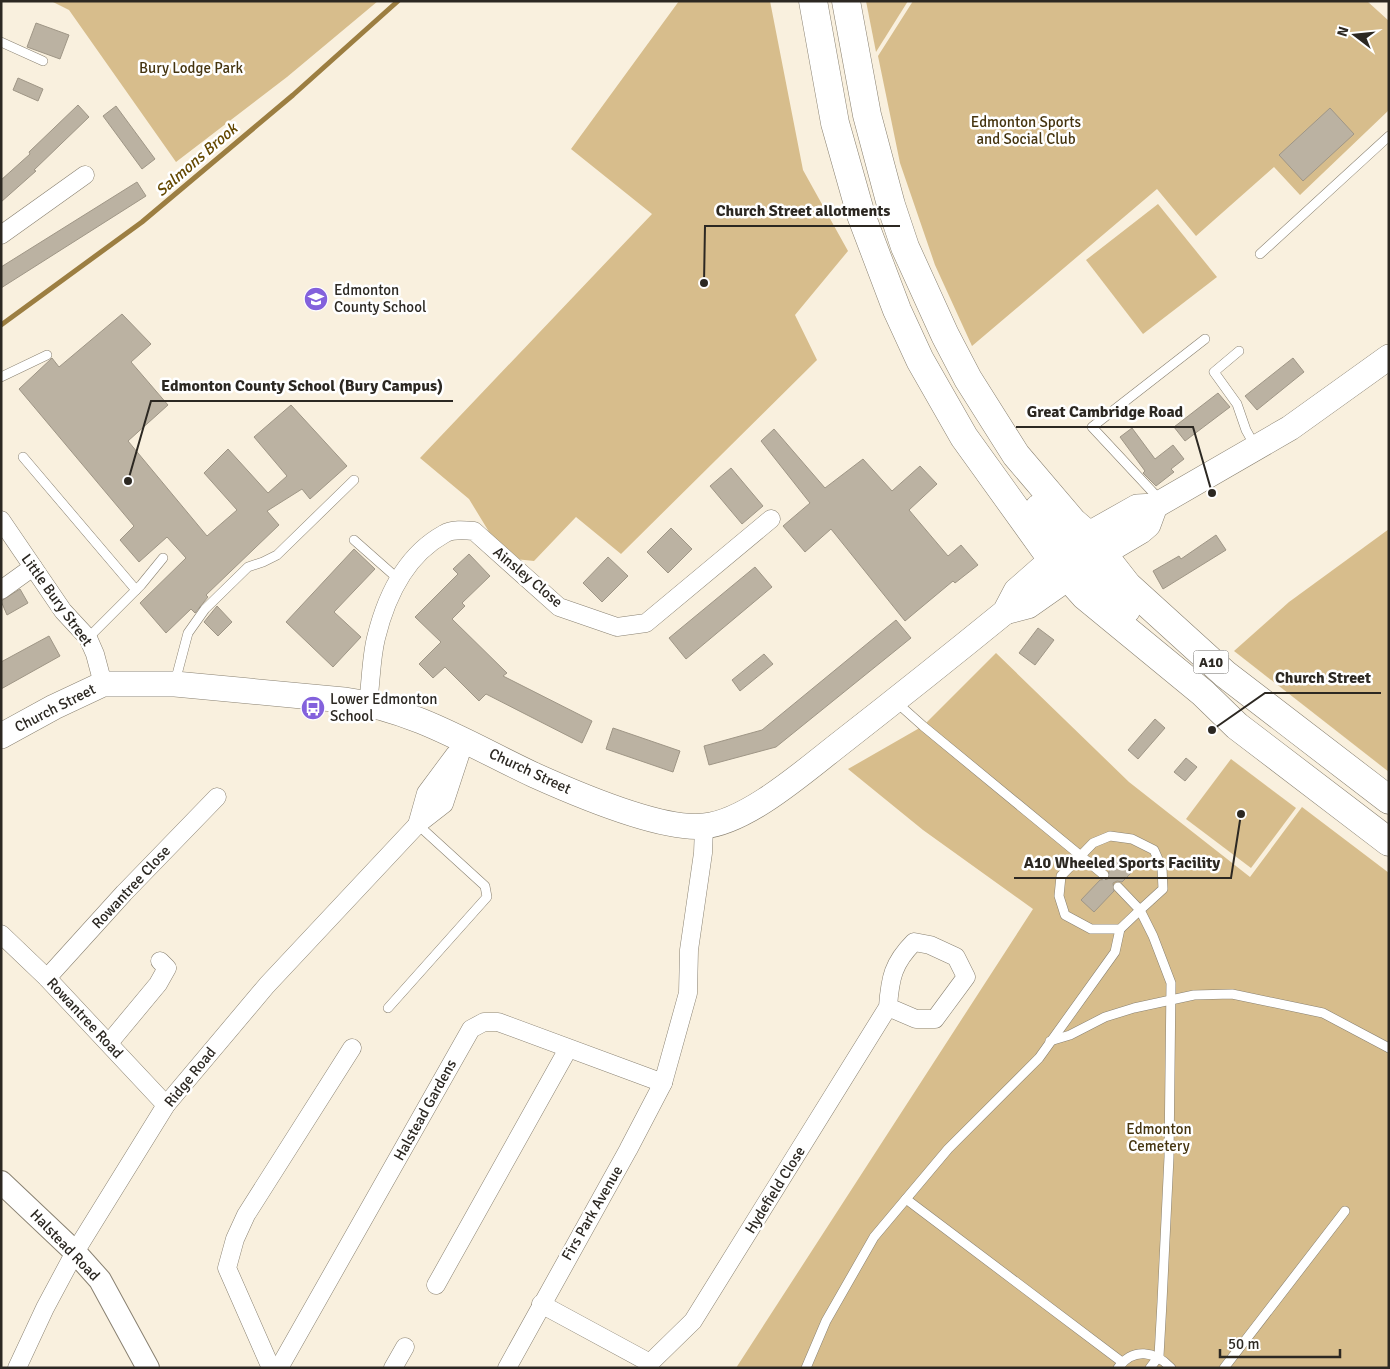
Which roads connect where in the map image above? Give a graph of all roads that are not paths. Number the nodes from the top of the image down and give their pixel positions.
1 (813, 1) edge
2 (846, 1) edge
3 (1, 42) edge
4 (43, 61) dead end
5 (1389, 136) edge
6 (85, 175) dead end
7 (1, 235) edge
8 (1260, 254) dead end
9 (1205, 339) dead end
10 (1239, 351) dead end
11 (47, 355) dead end
12 (1389, 357) edge
13 (1, 377) edge
14 (1256, 448) junction
15 (23, 457) dead end
16 (354, 480) dead end
17 (1159, 505) junction
18 (771, 519) dead end
19 (1, 520) edge
20 (354, 540) dead end
21 (1077, 556) junction
22 (163, 558) dead end
23 (33, 567) junction
24 (397, 578) junction
25 (1, 590) edge
26 (136, 590) junction
27 (88, 638) junction
28 (103, 684) junction
29 (175, 684) junction
30 (895, 701) junction
31 (368, 703) junction
32 (1, 736) edge
33 (465, 740) junction
34 (217, 797) dead end
35 (1386, 798) edge
36 (1364, 823) junction
37 (417, 825) junction
38 (704, 826) junction
39 (1389, 842) edge
40 (1082, 855) junction
41 (1104, 875) dead end
42 (1118, 887) dead end
43 (1140, 910) junction
44 (1120, 929) junction
45 (1, 934) edge
46 (160, 961) dead end
47 (47, 978) junction
48 (1170, 1000) junction
49 (888, 1007) junction
50 (388, 1008) dead end
51 (1050, 1041) junction
52 (109, 1044) junction
53 (352, 1048) dead end
54 (568, 1048) junction
55 (1389, 1048) edge
56 (662, 1083) junction
57 (166, 1105) junction
58 (1, 1182) edge
59 (906, 1199) junction
60 (1345, 1211) dead end
61 (75, 1252) junction
62 (436, 1285) dead end
63 (540, 1304) junction
64 (404, 1347) dead end
65 (1159, 1356) junction
66 (650, 1365) edge
67 (1120, 1365) edge
68 (17, 1368) edge
69 (148, 1368) edge
70 (271, 1368) edge
71 (278, 1368) edge
72 (393, 1368) edge
73 (507, 1368) edge
74 (806, 1368) edge
75 (1150, 1368) edge
76 (1171, 1368) edge
77 (1224, 1368) edge

1 - 21 highway, A10
2 - 21 highway, A10
3 - 4 lane
5 - 8 lane
6 - 7 street
9 - 17 lane
10 - 14 lane
11 - 13 lane
12 - 14 main road
14 - 17 main road
15 - 26 lane
16 - 29 lane
17 - 21 main road, Church Street
18 - 24 street, Ainsley Close
19 - 23 street, Little Bury Street
20 - 24 lane
21 - 30 main road, Church Street
21 - 35 highway, A10
21 - 36 highway, A10
22 - 26 lane
23 - 25 street
23 - 27 street, Little Bury Street
24 - 31 street, Ainsley Close
26 - 27 lane
27 - 28 street, Little Bury Street
28 - 29 main road, Church Street
28 - 32 main road, Church Street
29 - 31 main road, Church Street
30 - 38 main road, Church Street
30 - 40 lane
31 - 33 main road, Church Street
33 - 37 street, Ridge Road
33 - 38 main road, Church Street
34 - 47 street, Rowantree Close
35 - 36 highway, A10
36 - 39 highway, A10
37 - 50 lane
37 - 57 street, Ridge Road
38 - 56 street, Firs Park Avenue
40 - 41 lane
40 - 43 lane
40 - 44 lane
42 - 43 lane
43 - 44 lane
43 - 48 lane
44 - 51 lane
45 - 47 street, Rowantree Road
46 - 52 street
47 - 52 street, Rowantree Road
48 - 51 lane
48 - 55 lane
48 - 65 lane
49 - 49 street, Hydefield Close
49 - 66 street, Hydefield Close
51 - 59 lane
52 - 57 street, Rowantree Road
53 - 70 street
54 - 56 street, Halstead Gardens
54 - 62 street
54 - 71 street, Halstead Gardens
56 - 63 street, Firs Park Avenue
57 - 61 street, Ridge Road
58 - 61 street, Halstead Road
59 - 67 lane
59 - 74 lane
60 - 77 lane
61 - 68 street, Ridge Road
61 - 69 street, Halstead Road
63 - 66 street, Hydefield Close
63 - 73 street, Firs Park Avenue
64 - 72 street
65 - 67 lane
65 - 75 lane
65 - 76 lane

